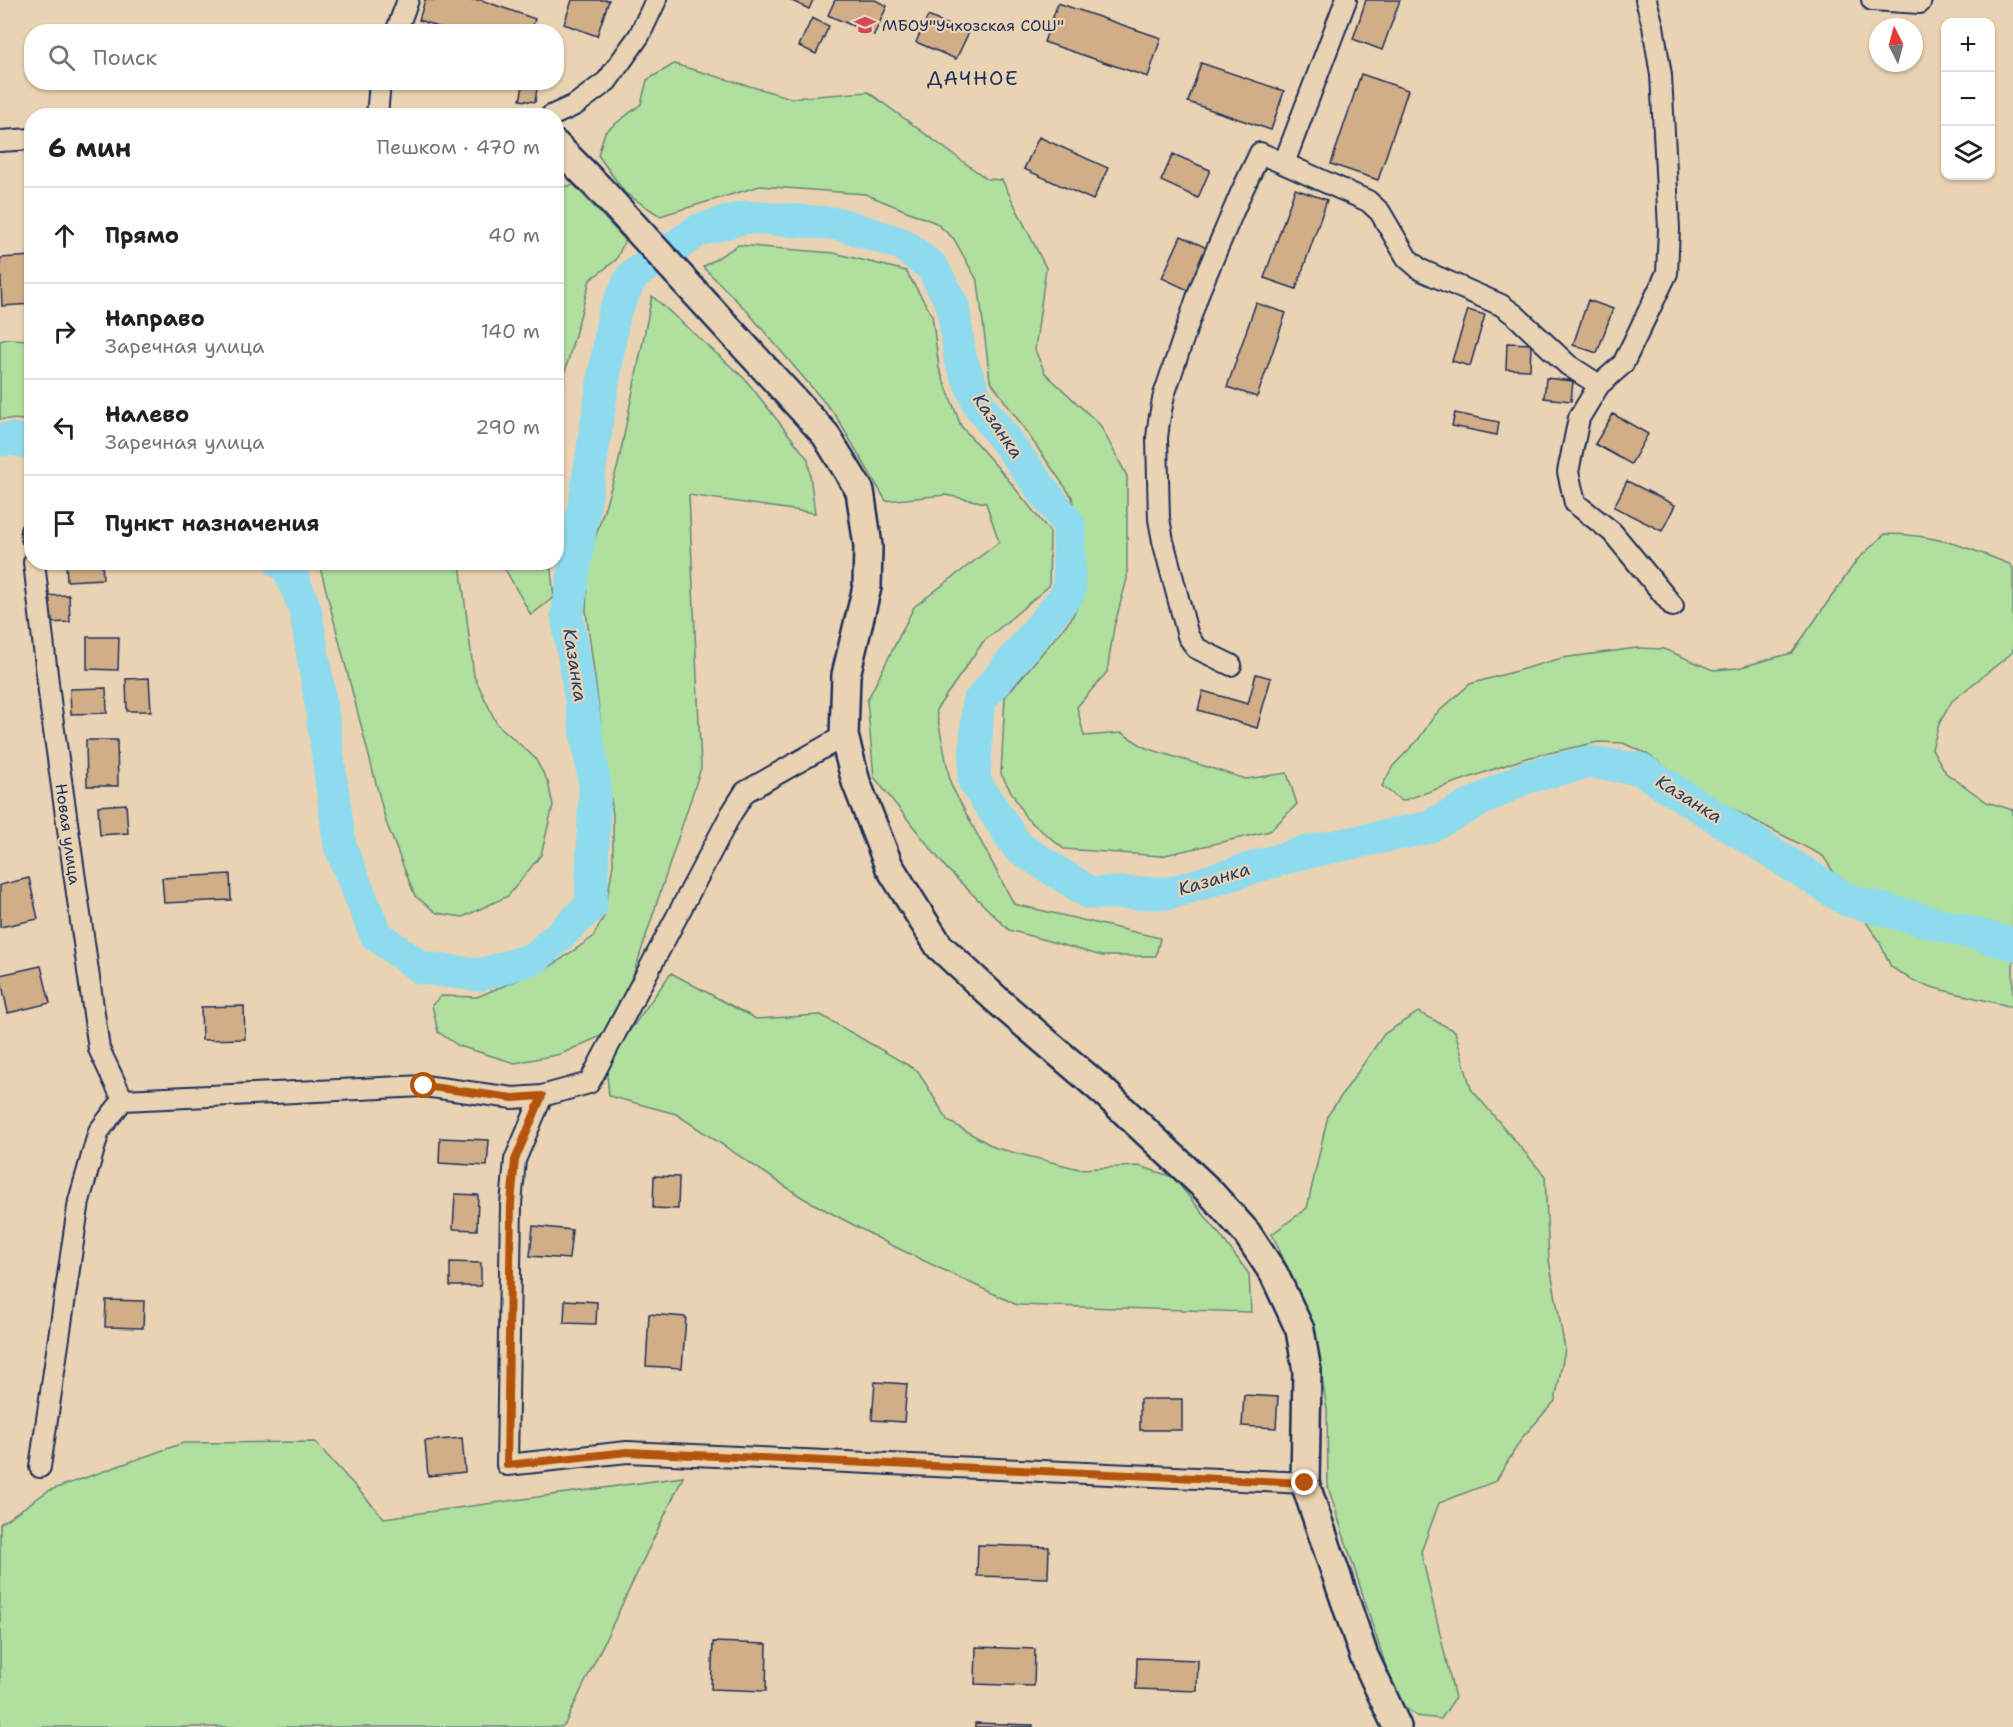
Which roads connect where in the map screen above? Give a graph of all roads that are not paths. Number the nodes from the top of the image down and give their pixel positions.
1 (408, 0) edge
2 (656, 0) edge
3 (1346, 0) edge
4 (1646, 0) edge
5 (1872, 0) edge
6 (1921, 0) edge
7 (399, 24) edge
8 (379, 90) edge
9 (378, 108) edge
10 (564, 110) edge
11 (24, 140) edge
12 (0, 141) edge
13 (564, 153) edge
14 (1284, 163) junction
15 (1599, 385) junction
16 (35, 570) edge
17 (1673, 606) dead end
18 (1231, 665) dead end
19 (844, 736) junction
20 (542, 1096) junction
21 (123, 1100) junction
22 (40, 1467) dead end
23 (1305, 1483) junction
24 (1397, 1727) edge

1 - 7 street
2 - 10 street
3 - 14 street
4 - 15 street
5 - 6 street
8 - 9 street
11 - 12 street
13 - 19 street
14 - 15 street
14 - 18 street
15 - 17 street
16 - 21 street, Новая улица
19 - 20 street
19 - 23 street
20 - 21 street
20 - 23 street
21 - 22 street
23 - 24 street

